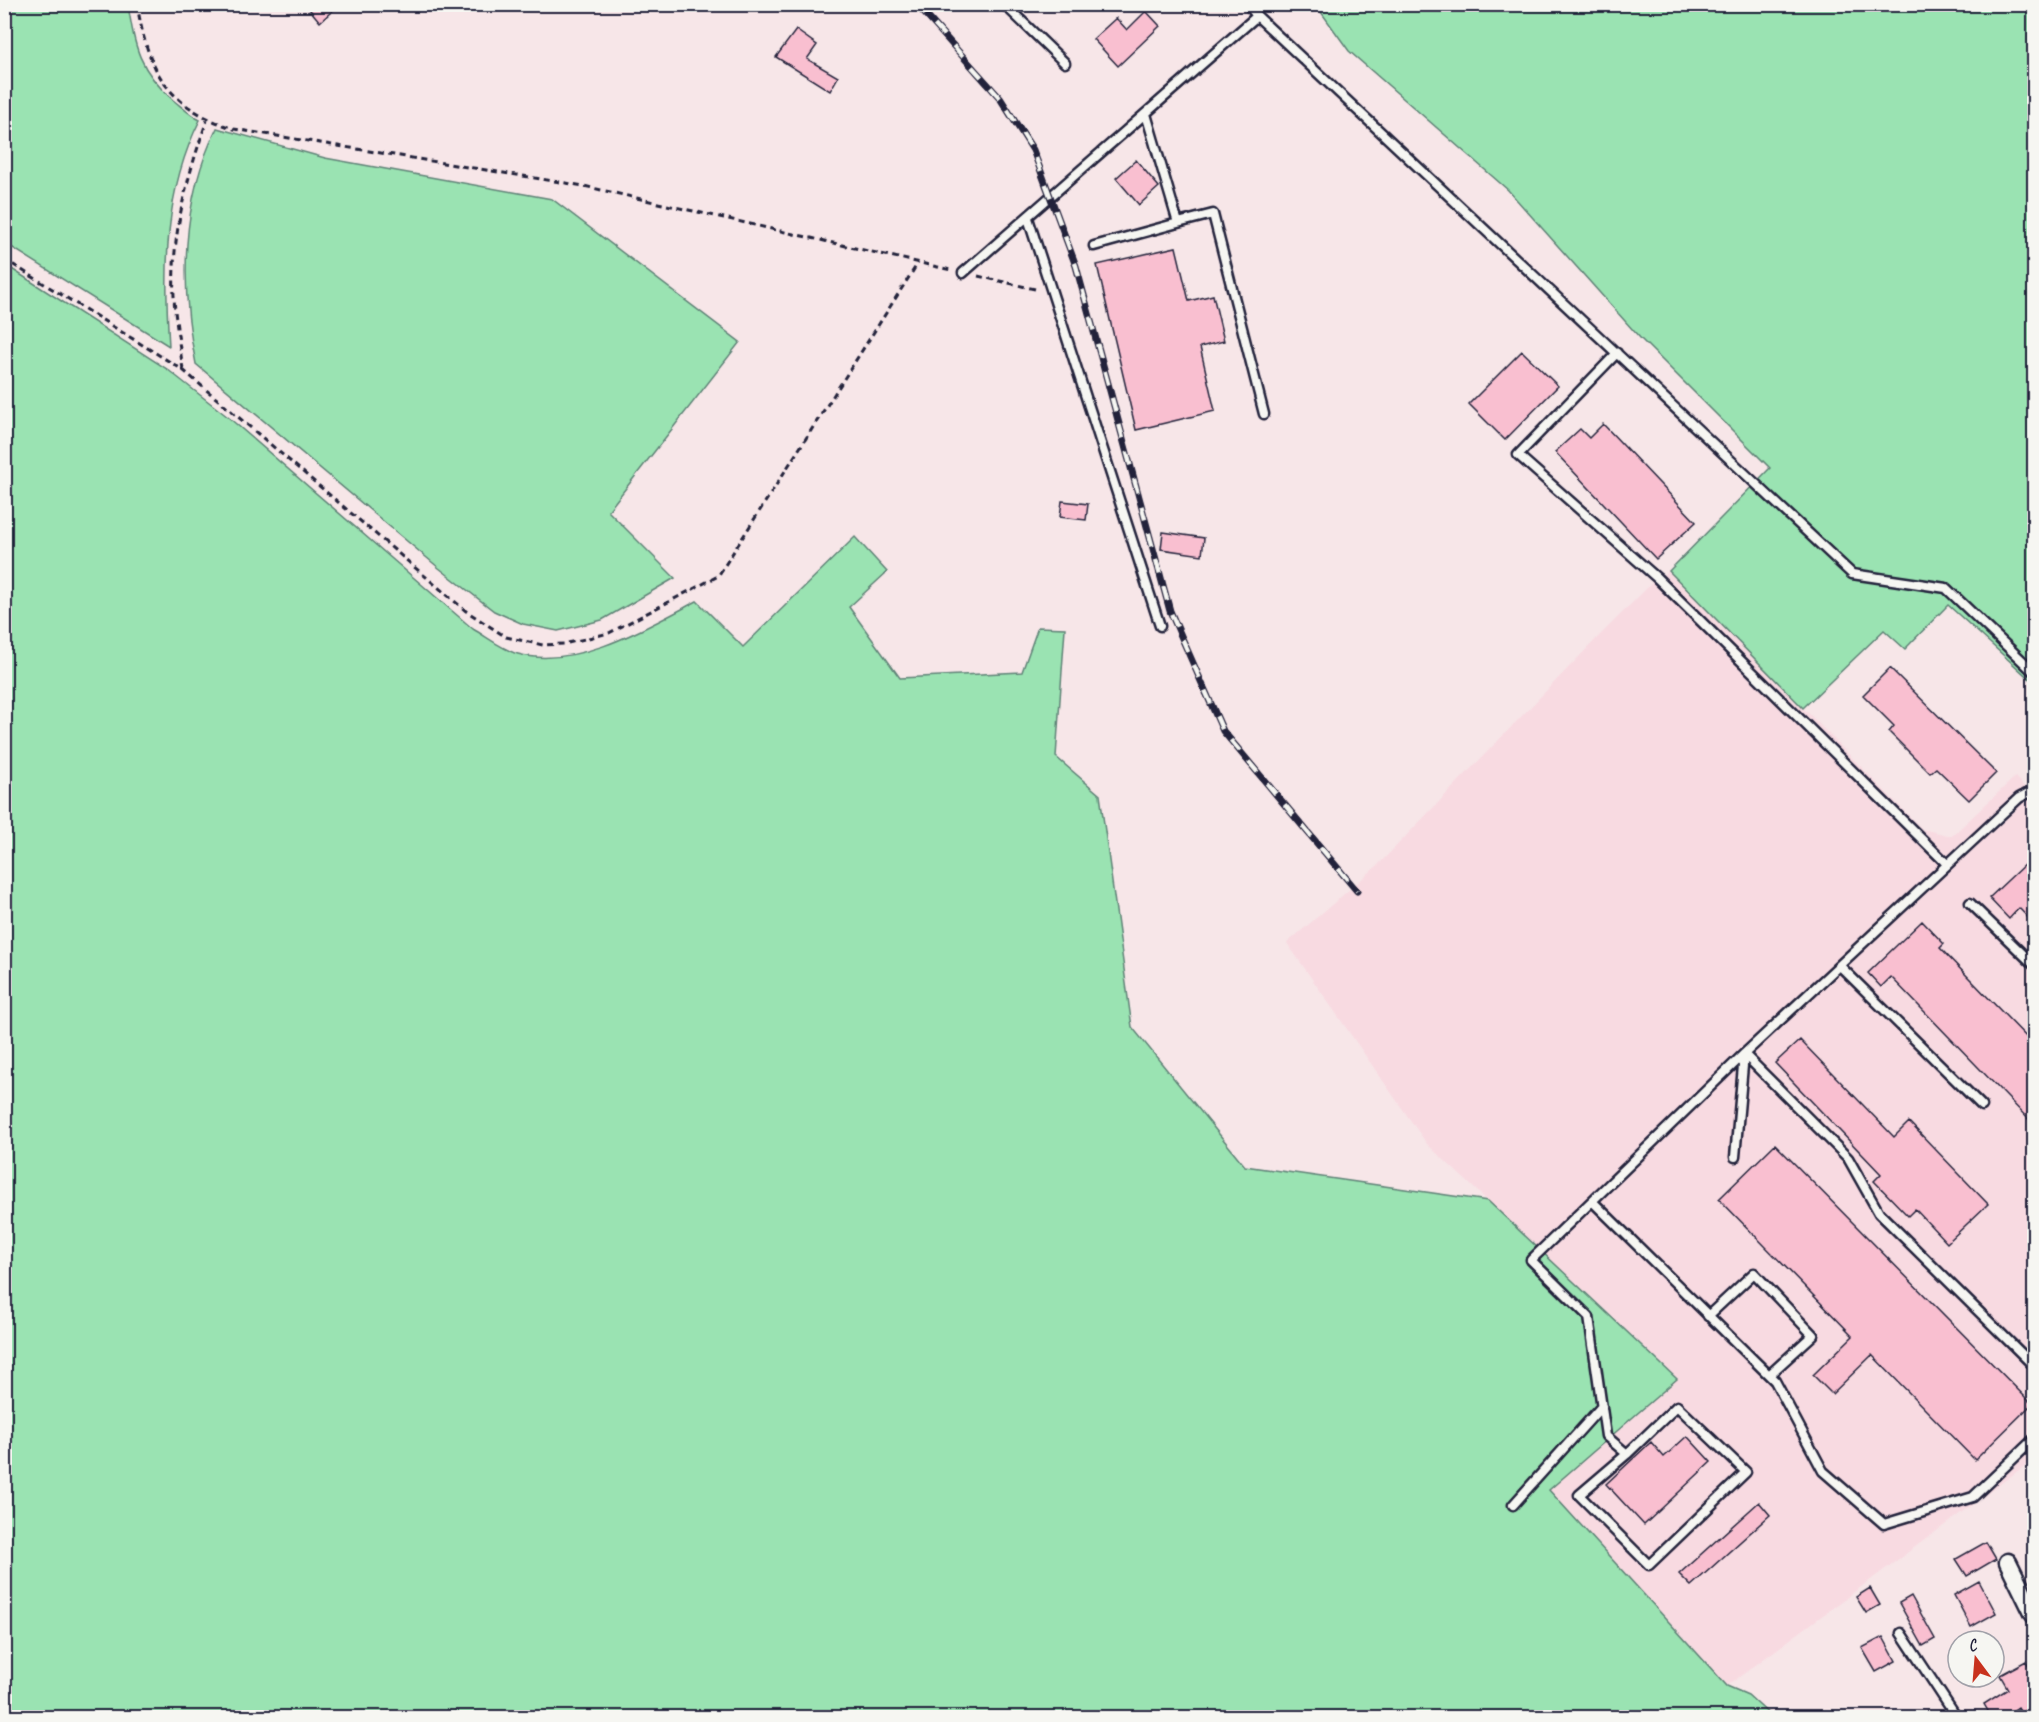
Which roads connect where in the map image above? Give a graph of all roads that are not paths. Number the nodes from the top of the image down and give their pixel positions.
1 (1004, 4) edge
2 (1248, 4) edge
3 (1257, 16) junction
4 (1065, 63) dead end
5 (1146, 114) junction
6 (1028, 218) junction
7 (1178, 223) junction
8 (1094, 246) dead end
9 (963, 273) road end
10 (1617, 353) junction
11 (1264, 414) dead end
12 (1160, 626) dead end
13 (2034, 672) edge
14 (2034, 790) edge
15 (1947, 864) junction
16 (1970, 903) dead end
17 (2034, 964) edge
18 (1840, 966) junction
19 (1744, 1054) junction
20 (1982, 1106) dead end
21 (1735, 1157) dead end
22 (1592, 1201) junction
23 (1708, 1316) junction
24 (2034, 1366) edge
25 (1769, 1375) junction
26 (1602, 1406) junction
27 (2034, 1439) edge
28 (1626, 1454) junction
29 (1513, 1505) dead end
30 (2008, 1562) dead end
31 (2034, 1615) edge
32 (1900, 1633) dead end
33 (1957, 1718) edge

1 - 4 lane
2 - 3 lane
3 - 5 lane
3 - 10 lane
5 - 6 lane
5 - 7 lane
6 - 9 lane
6 - 12 lane
7 - 8 lane
7 - 11 lane
10 - 13 lane
10 - 15 lane
14 - 15 lane
15 - 18 lane
16 - 17 lane
18 - 19 lane
18 - 20 lane
19 - 21 lane
19 - 22 lane
19 - 24 lane
22 - 23 lane
22 - 26 lane
23 - 25 lane
23 - 25 lane
25 - 27 lane
26 - 28 lane
26 - 29 lane
28 - 28 lane
30 - 31 street
32 - 33 lane

